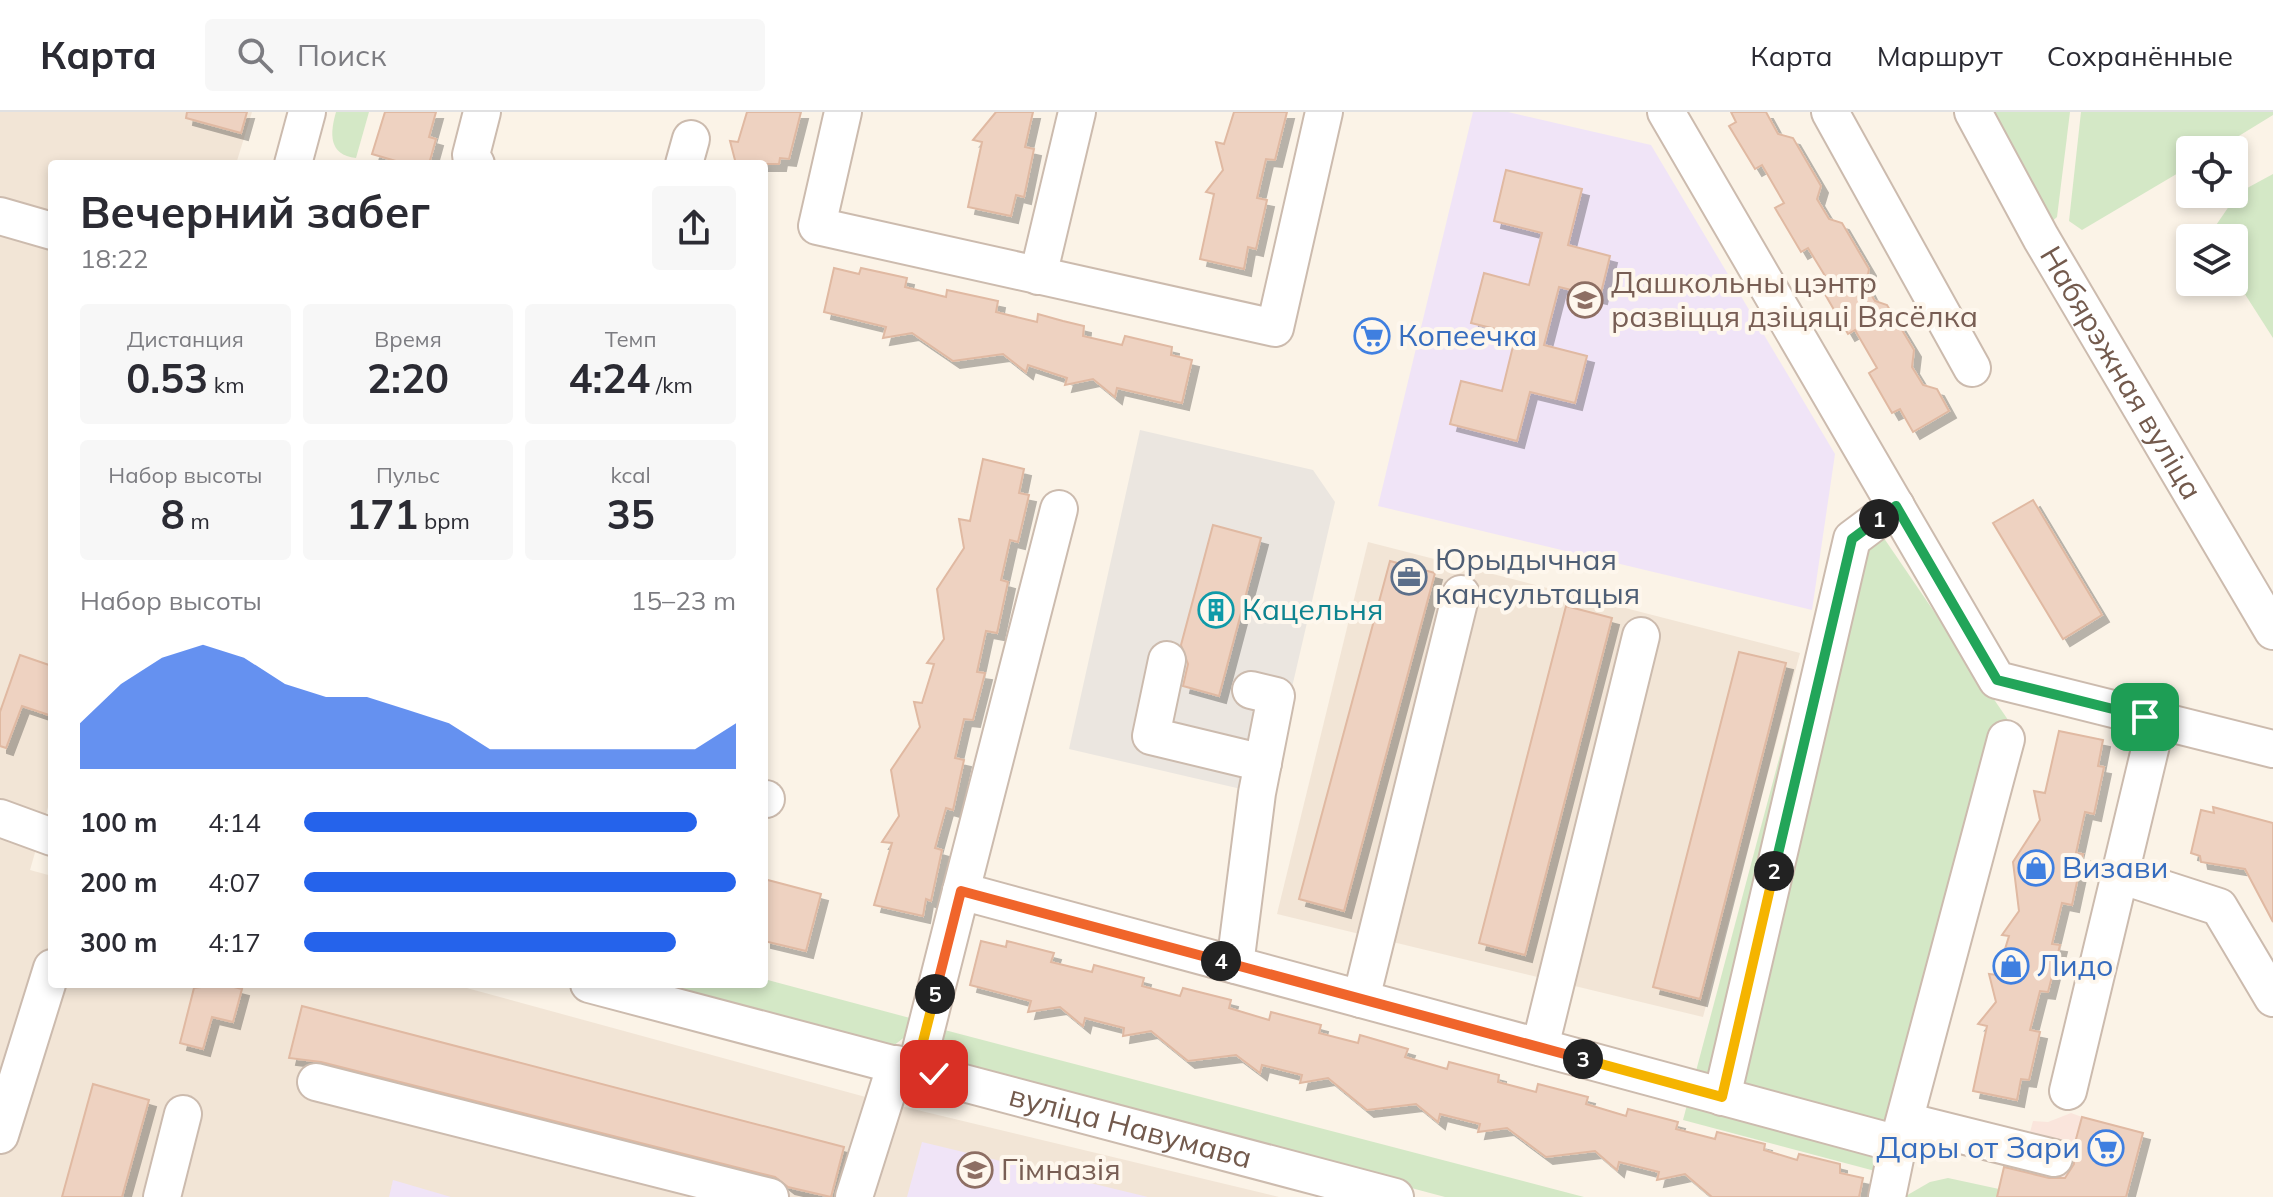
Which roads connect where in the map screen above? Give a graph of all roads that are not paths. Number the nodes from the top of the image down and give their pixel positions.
1 (307, 112) edge
2 (482, 112) edge
3 (843, 112) edge
4 (1077, 112) edge
5 (1324, 112) edge
6 (1666, 112) edge
7 (1830, 112) edge
8 (1973, 112) edge
9 (294, 160) edge
10 (474, 160) edge
11 (0, 216) edge
12 (48, 230) edge
13 (1038, 276) junction
14 (1972, 368) dead end
15 (1896, 506) junction
16 (1059, 509) dead end
17 (1461, 594) dead end
18 (2273, 631) edge
19 (1641, 636) dead end
20 (1167, 660) dead end
21 (1251, 690) dead end
22 (2157, 720) junction
23 (2006, 739) dead end
24 (2273, 749) edge
25 (1263, 763) junction
26 (0, 818) edge
27 (48, 836) edge
28 (2120, 875) junction
29 (961, 891) junction
30 (1235, 965) junction
31 (48, 981) edge
32 (604, 988) edge
33 (2273, 998) edge
34 (1361, 999) junction
35 (1540, 1047) junction
36 (906, 1067) junction
37 (316, 1082) dead end
38 (2068, 1091) dead end
39 (1722, 1097) junction
40 (183, 1114) dead end
41 (1902, 1132) junction
42 (0, 1135) edge
43 (2054, 1158) dead end
44 (162, 1197) edge
45 (770, 1197) edge
46 (854, 1197) edge
47 (1395, 1197) edge
48 (1887, 1197) edge

1 - 9 street
2 - 10 street
3 - 13 street
4 - 13 street
5 - 13 street
6 - 15 street
7 - 14 street
8 - 18 street, Набярэжная вуліца
11 - 12 street
15 - 22 street
15 - 39 street
16 - 29 street
17 - 34 street
19 - 35 street
20 - 25 street
21 - 25 street
22 - 24 street
22 - 28 street
23 - 41 street
25 - 30 street
26 - 27 street
28 - 33 street
28 - 38 street
29 - 30 street
29 - 36 street
30 - 34 street
31 - 42 street
32 - 36 street, вуліца Навумава
34 - 35 street
35 - 39 street
36 - 46 street
36 - 47 street, вуліца Навумава
37 - 45 street
39 - 41 street
40 - 44 street
41 - 43 street
41 - 48 street

